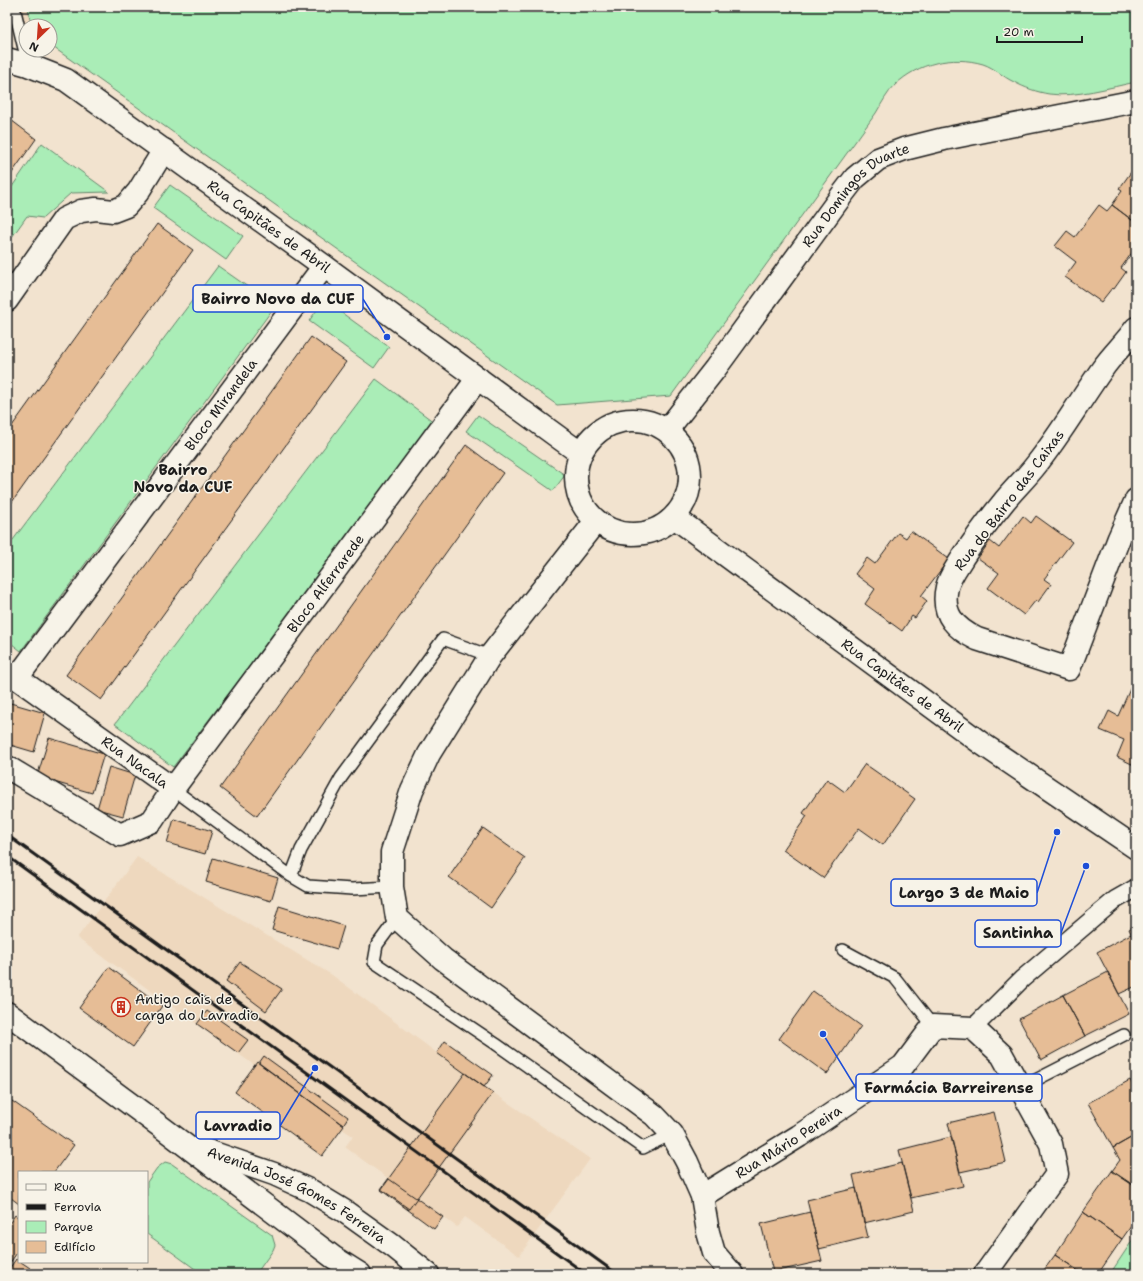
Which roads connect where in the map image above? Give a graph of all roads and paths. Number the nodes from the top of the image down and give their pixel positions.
1 (14, 7) edge
2 (7, 59) edge
3 (28, 65) junction
4 (1136, 101) edge
5 (164, 150) junction
6 (324, 266) junction
7 (7, 300) edge
8 (1136, 330) edge
9 (478, 378) junction
10 (667, 430) junction
11 (580, 453) junction
12 (1136, 500) edge
13 (674, 517) junction
14 (596, 521) junction
15 (490, 656) junction
16 (12, 674) edge
17 (7, 767) edge
18 (174, 789) junction
19 (1136, 848) edge
20 (291, 876) junction
21 (392, 887) junction
22 (1136, 888) edge
23 (397, 918) junction
24 (843, 950) dead end
25 (10, 1021) edge
26 (933, 1026) junction
27 (973, 1028) junction
28 (1124, 1035) dead end
29 (1020, 1088) junction
30 (160, 1126) junction
31 (672, 1134) junction
32 (702, 1196) junction
33 (333, 1257) junction
34 (349, 1274) edge
35 (360, 1274) edge
36 (428, 1274) edge
37 (732, 1274) edge
38 (985, 1274) edge

1 - 3 lane
2 - 3 street, Rua Capitães de Abril
3 - 5 street, Rua Capitães de Abril
4 - 10 street, Rua Domingos Duarte
5 - 6 street, Rua Capitães de Abril
5 - 7 street
6 - 9 street, Rua Capitães de Abril
6 - 16 street, Bloco Mirandela
8 - 12 street, Rua do Bairro das Caixas
9 - 11 street, Rua Capitães de Abril
9 - 18 street, Bloco Alferrarede
10 - 11 street
10 - 13 street
11 - 14 street
13 - 14 street
13 - 19 street, Rua Capitães de Abril
14 - 15 street
15 - 20 lane
15 - 21 street
16 - 18 street, Rua Nacala
17 - 18 street, Rua Nacala
18 - 20 lane
20 - 21 lane
21 - 23 street
22 - 27 street
23 - 31 street
23 - 31 lane
24 - 26 lane
25 - 30 street, Avenida José Gomes Ferreira
26 - 27 street
26 - 32 street, Rua Mário Pereira
27 - 29 street
28 - 29 lane
29 - 38 street
30 - 33 street, Avenida José Gomes Ferreira
30 - 36 street, Avenida José Gomes Ferreira
31 - 32 street
32 - 37 street
33 - 34 street
33 - 35 street, Avenida José Gomes Ferreira

